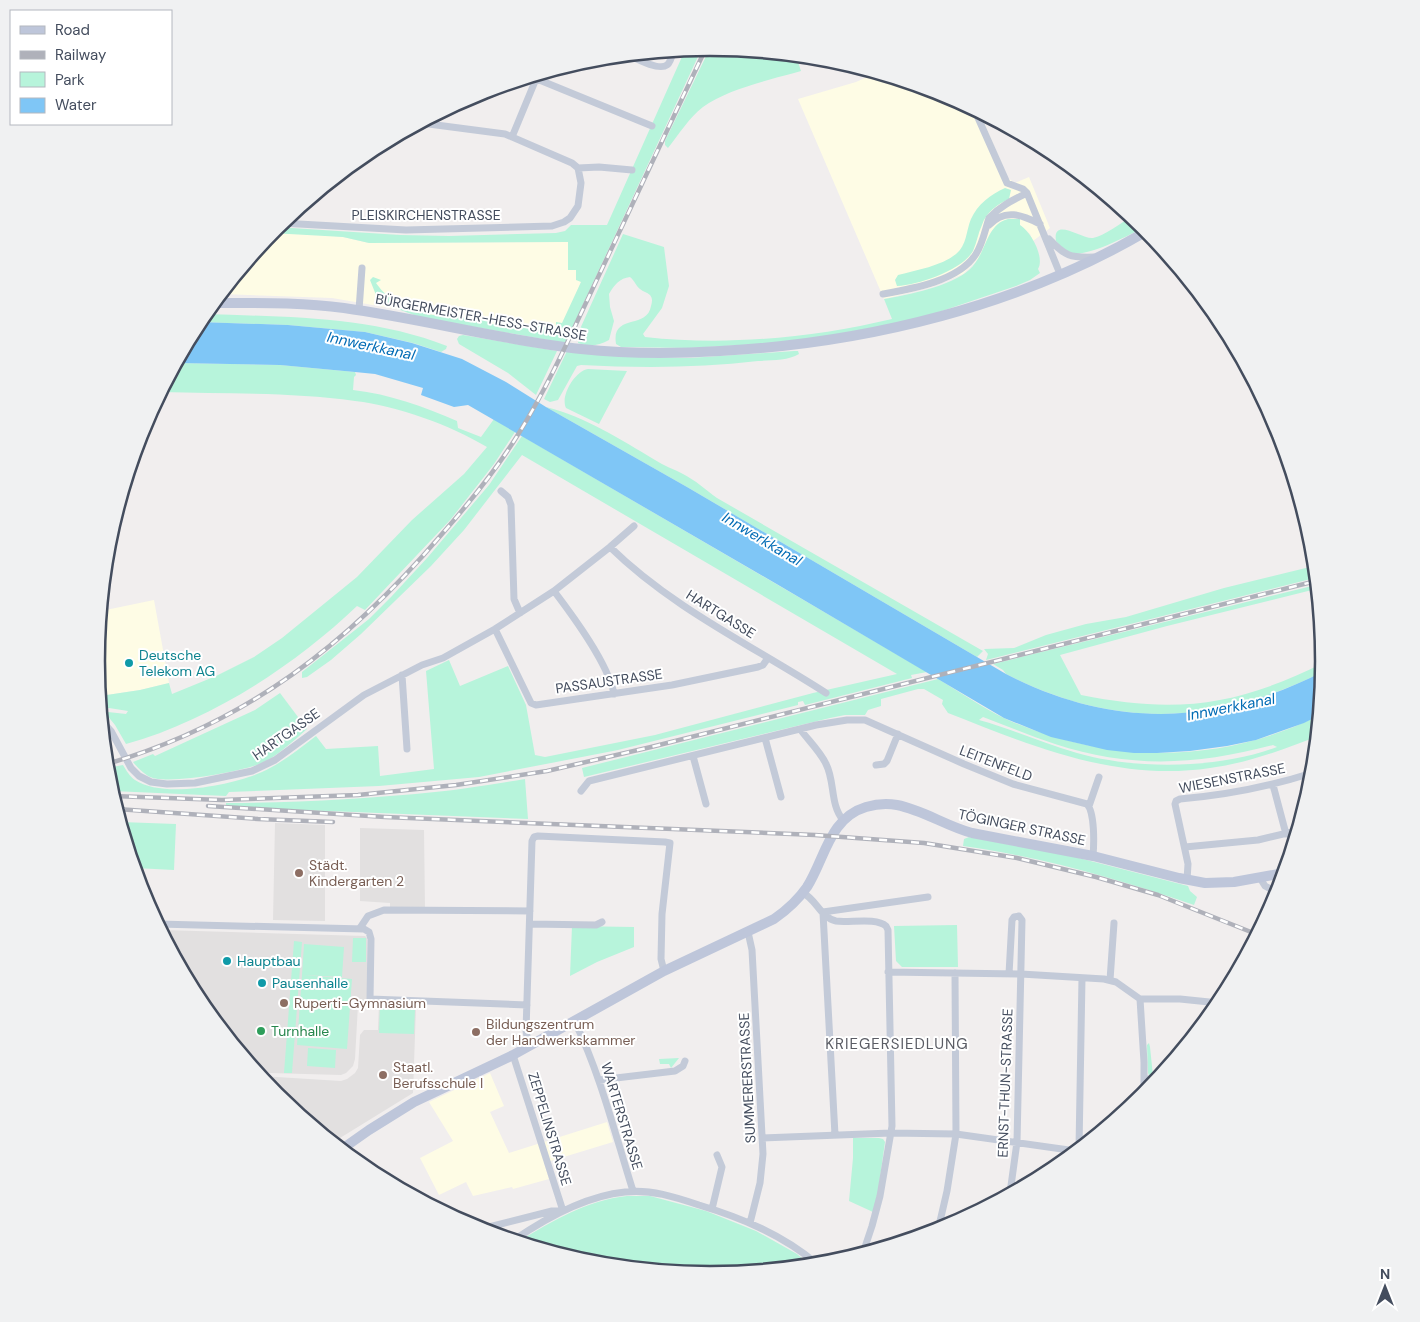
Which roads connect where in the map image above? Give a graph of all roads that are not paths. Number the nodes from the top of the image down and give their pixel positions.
1 (670, 58) edge
2 (640, 60) edge
3 (541, 81) edge
4 (532, 83) edge
5 (980, 120) edge
6 (431, 125) edge
7 (652, 126) dead end
8 (512, 136) junction
9 (578, 168) junction
10 (632, 170) dead end
11 (1027, 193) junction
12 (292, 224) edge
13 (1040, 224) junction
14 (986, 230) junction
15 (1140, 235) edge
16 (1045, 236) junction
17 (1097, 257) junction
18 (362, 268) dead end
19 (1060, 274) junction
20 (883, 294) dead end
21 (223, 303) edge
22 (359, 310) junction
23 (502, 491) dead end
24 (634, 526) dead end
25 (610, 547) junction
26 (554, 591) junction
27 (520, 613) junction
28 (495, 629) junction
29 (768, 658) junction
30 (402, 675) junction
31 (826, 693) dead end
32 (614, 694) junction
33 (109, 729) edge
34 (800, 729) junction
35 (898, 734) junction
36 (765, 738) junction
37 (407, 749) dead end
38 (693, 756) junction
39 (876, 765) dead end
40 (1304, 775) edge
41 (1099, 777) dead end
42 (1273, 785) junction
43 (581, 791) dead end
44 (781, 797) dead end
45 (706, 804) dead end
46 (1089, 806) junction
47 (843, 820) junction
48 (1290, 833) edge
49 (1286, 834) junction
50 (1185, 847) junction
51 (1093, 856) junction
52 (1276, 875) edge
53 (1260, 878) junction
54 (1187, 880) junction
55 (1270, 889) edge
56 (803, 892) junction
57 (928, 897) dead end
58 (530, 911) junction
59 (823, 912) junction
60 (602, 922) dead end
61 (1114, 923) dead end
62 (166, 924) edge
63 (530, 924) junction
64 (360, 928) junction
65 (748, 932) junction
66 (664, 971) junction
67 (888, 972) junction
68 (955, 973) junction
69 (1009, 974) junction
70 (1021, 974) junction
71 (1082, 978) junction
72 (1110, 980) junction
73 (1140, 1000) junction
74 (1209, 1002) edge
75 (527, 1005) junction
76 (575, 1022) junction
77 (529, 1047) junction
78 (513, 1055) junction
79 (685, 1061) dead end
80 (1144, 1079) junction
81 (1147, 1079) edge
82 (599, 1080) junction
83 (1144, 1083) edge
84 (891, 1133) junction
85 (956, 1134) junction
86 (835, 1135) junction
87 (762, 1138) junction
88 (1079, 1140) edge
89 (1018, 1142) junction
90 (348, 1145) edge
91 (1066, 1149) edge
92 (717, 1156) dead end
93 (1011, 1185) edge
94 (632, 1191) junction
95 (712, 1209) junction
96 (563, 1211) junction
97 (940, 1220) edge
98 (750, 1223) junction
99 (494, 1226) edge
100 (521, 1236) edge
101 (866, 1245) edge
102 (809, 1257) edge

1 - 2 street
3 - 7 street
4 - 8 street
5 - 11 street
6 - 8 street
8 - 9 street
9 - 10 street
9 - 12 street, PLEISKIRCHENSTRASSE
11 - 13 street
11 - 14 street
13 - 14 street
13 - 16 street
14 - 20 street
15 - 17 street, BÜRGERMEISTER-HESS-STRASSE
16 - 17 street
16 - 19 street
17 - 19 street, BÜRGERMEISTER-HESS-STRASSE
18 - 22 street, BÜRGERMEISTER-HESS-STRASSE
19 - 22 street, BÜRGERMEISTER-HESS-STRASSE
21 - 22 street, BÜRGERMEISTER-HESS-STRASSE
23 - 27 street
24 - 25 street, HARTGASSE
25 - 26 street, HARTGASSE
25 - 29 street, HARTGASSE
26 - 27 street, HARTGASSE
26 - 32 street
27 - 28 street, HARTGASSE
28 - 30 street, HARTGASSE
28 - 32 street, PASSAUSTRASSE
29 - 31 street, HARTGASSE
29 - 32 street, PASSAUSTRASSE
30 - 33 street, HARTGASSE
30 - 37 street
34 - 35 street, LEITENFELD
34 - 36 street, LEITENFELD
34 - 47 street
35 - 39 street
35 - 46 street, LEITENFELD
36 - 38 street, LEITENFELD
36 - 44 street
38 - 43 street, LEITENFELD
38 - 45 street
40 - 42 street, WIESENSTRASSE
41 - 46 street
42 - 49 street
42 - 50 street, WIESENSTRASSE
46 - 51 street
47 - 51 street, TÖGINGER STRASSE
47 - 56 street, TÖGINGER STRASSE
48 - 49 street
49 - 50 street
50 - 54 street, WIESENSTRASSE
51 - 54 street, TÖGINGER STRASSE
52 - 53 street, TÖGINGER STRASSE
53 - 54 street, TÖGINGER STRASSE
53 - 55 street
56 - 59 street
56 - 65 street, TÖGINGER STRASSE
57 - 59 street
58 - 63 street
58 - 64 street
58 - 66 street
59 - 67 street
59 - 86 street
60 - 63 street
61 - 72 street
62 - 64 street
63 - 75 street
64 - 75 street
65 - 66 street, TÖGINGER STRASSE
65 - 87 street, SUMMERERSTRASSE
66 - 76 street, TÖGINGER STRASSE
67 - 68 street
67 - 84 street
68 - 69 street
68 - 85 street
69 - 70 street
69 - 70 street, ERNST-THUN-STRASSE
70 - 71 street
70 - 89 street, ERNST-THUN-STRASSE
71 - 72 street
71 - 88 street
72 - 73 street
73 - 74 street
73 - 80 street
75 - 77 street
76 - 77 street, TÖGINGER STRASSE
76 - 82 street, WARTERSTRASSE
77 - 78 street, TÖGINGER STRASSE
78 - 90 street, TÖGINGER STRASSE
78 - 96 street, ZEPPELINSTRASSE
79 - 82 street
80 - 81 street
80 - 83 street
82 - 94 street, WARTERSTRASSE
84 - 85 street
84 - 86 street
84 - 101 street
85 - 89 street
85 - 97 street
86 - 87 street
87 - 98 street, SUMMERERSTRASSE
89 - 91 street
89 - 93 street, ERNST-THUN-STRASSE
92 - 95 street
94 - 95 street
94 - 96 street
95 - 98 street
96 - 99 street
96 - 100 street
98 - 102 street

